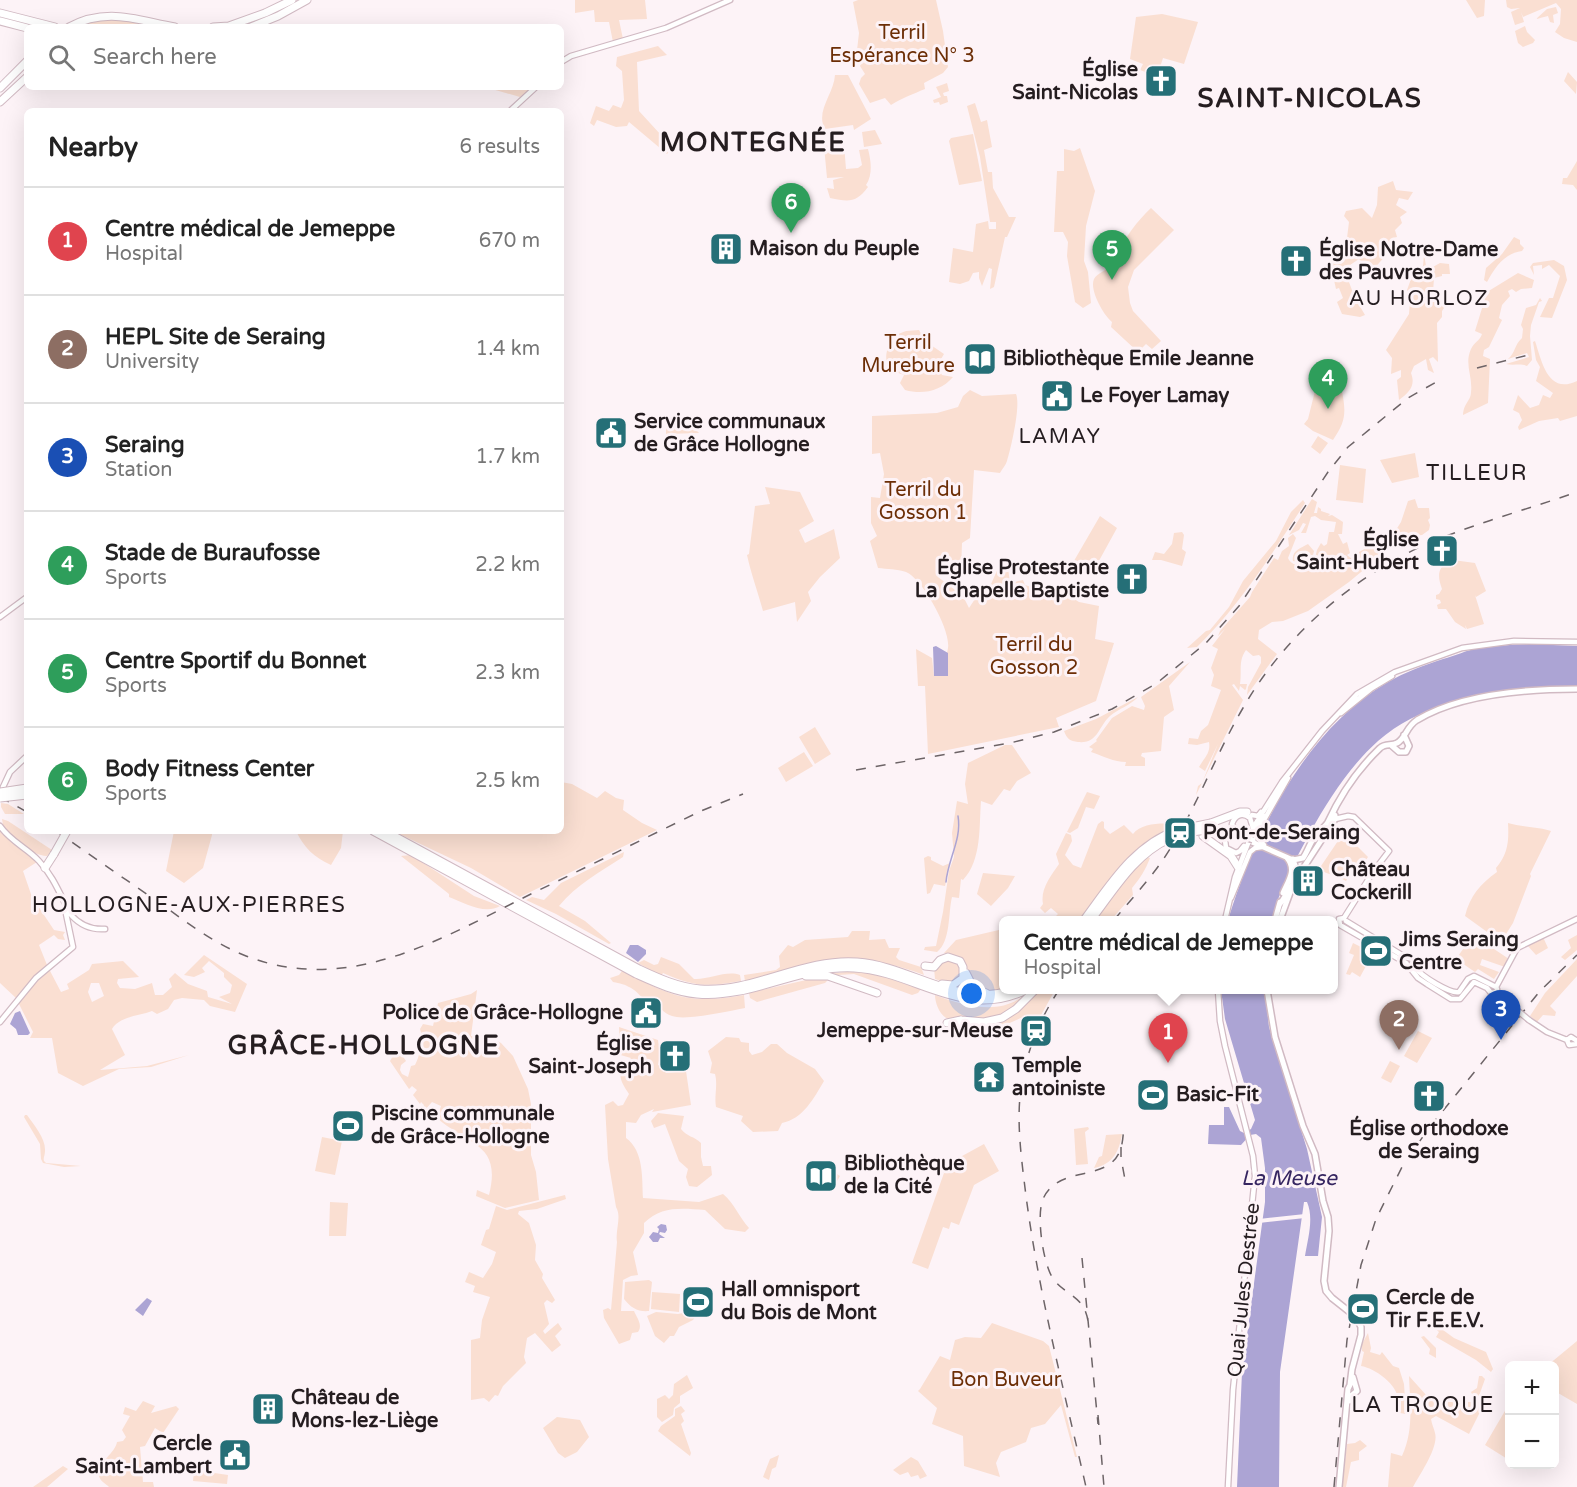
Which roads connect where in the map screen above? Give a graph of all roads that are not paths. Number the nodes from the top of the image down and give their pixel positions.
1 (292, 0) edge
2 (307, 0) edge
3 (729, 0) edge
4 (1, 16) edge
5 (40, 24) edge
6 (77, 24) edge
7 (161, 24) edge
8 (235, 24) edge
9 (258, 24) edge
10 (24, 27) edge
11 (564, 60) edge
12 (24, 64) edge
13 (24, 81) edge
14 (0, 88) edge
15 (533, 90) edge
16 (0, 102) edge
17 (514, 108) edge
18 (24, 599) edge
19 (0, 617) edge
20 (1577, 642) edge
21 (1468, 647) junction
22 (1386, 676) junction
23 (1372, 688) junction
24 (1577, 689) edge
25 (24, 759) edge
26 (1288, 778) junction
27 (24, 789) edge
28 (1, 793) edge
29 (24, 795) edge
30 (1268, 803) junction
31 (1250, 814) junction
32 (1334, 816) junction
33 (0, 826) edge
34 (1256, 827) junction
35 (1207, 829) junction
36 (1324, 830) junction
37 (1233, 833) junction
38 (65, 834) edge
39 (380, 834) edge
40 (391, 834) edge
41 (1252, 841) junction
42 (1231, 856) junction
43 (1243, 858) junction
44 (1293, 860) junction
45 (44, 867) junction
46 (1238, 867) junction
47 (1293, 882) junction
48 (1288, 890) junction
49 (1288, 897) junction
50 (1231, 898) junction
51 (63, 900) junction
52 (1280, 904) junction
53 (1227, 912) junction
54 (1088, 916) edge
55 (1095, 916) edge
56 (1226, 916) edge
57 (1276, 916) edge
58 (1282, 916) edge
59 (1577, 919) edge
60 (78, 922) junction
61 (69, 926) junction
62 (91, 928) junction
63 (105, 929) dead end
64 (92, 935) dead end
65 (934, 967) junction
66 (926, 980) junction
67 (916, 981) junction
68 (765, 984) junction
69 (1493, 988) junction
70 (944, 989) junction
71 (877, 993) dead end
72 (999, 993) edge
73 (1015, 994) edge
74 (1031, 994) edge
75 (1218, 994) edge
76 (1268, 994) edge
77 (988, 995) junction
78 (961, 1020) junction
79 (0, 1022) edge
80 (947, 1023) dead end
81 (957, 1031) dead end
82 (1576, 1042) edge
83 (1228, 1487) edge
84 (1339, 1487) edge

1 - 8 highway
2 - 9 highway
3 - 11 main road
4 - 5 highway
4 - 10 highway
6 - 7 highway
12 - 14 highway
13 - 16 highway
15 - 17 main road
18 - 19 main road
20 - 21 main road
21 - 22 main road
21 - 23 main road
22 - 23 main road
22 - 30 main road
23 - 26 main road
24 - 32 main road
25 - 28 main road
26 - 34 main road
26 - 41 main road
27 - 28 highway, bridge
28 - 29 highway, bridge
30 - 31 main road
30 - 34 main road
31 - 34 main road
31 - 35 highway
32 - 36 main road
32 - 69 main road
33 - 45 main road
34 - 37 main road
34 - 37 main road
34 - 41 main road
35 - 37 highway
35 - 42 highway
35 - 54 highway, bridge
35 - 55 highway, bridge
36 - 44 main road
36 - 47 main road
37 - 41 main road
38 - 45 highway, bridge
39 - 68 highway
40 - 67 highway
41 - 43 main road
41 - 44 main road
41 - 50 main road
42 - 43 highway
42 - 46 highway
43 - 46 main road
43 - 50 main road
44 - 48 main road
44 - 52 main road
45 - 51 main road
46 - 53 main road
47 - 48 main road
47 - 49 main road
48 - 49 main road
48 - 52 main road
49 - 58 main road
50 - 53 main road
51 - 60 main road
51 - 61 main road
52 - 57 main road
53 - 56 main road
59 - 69 main road
60 - 61 main road
60 - 62 main road
61 - 79 main road
62 - 63 main road
62 - 64 main road
65 - 66 highway
65 - 70 highway
65 - 77 highway
66 - 67 highway
66 - 70 highway
67 - 68 highway
67 - 70 highway
68 - 71 highway
69 - 82 main road, bridge
70 - 73 highway
70 - 77 highway
72 - 77 highway
74 - 78 highway
75 - 83 main road, Quai Jules Destrée
76 - 84 main road, bridge
78 - 80 highway
78 - 81 highway

